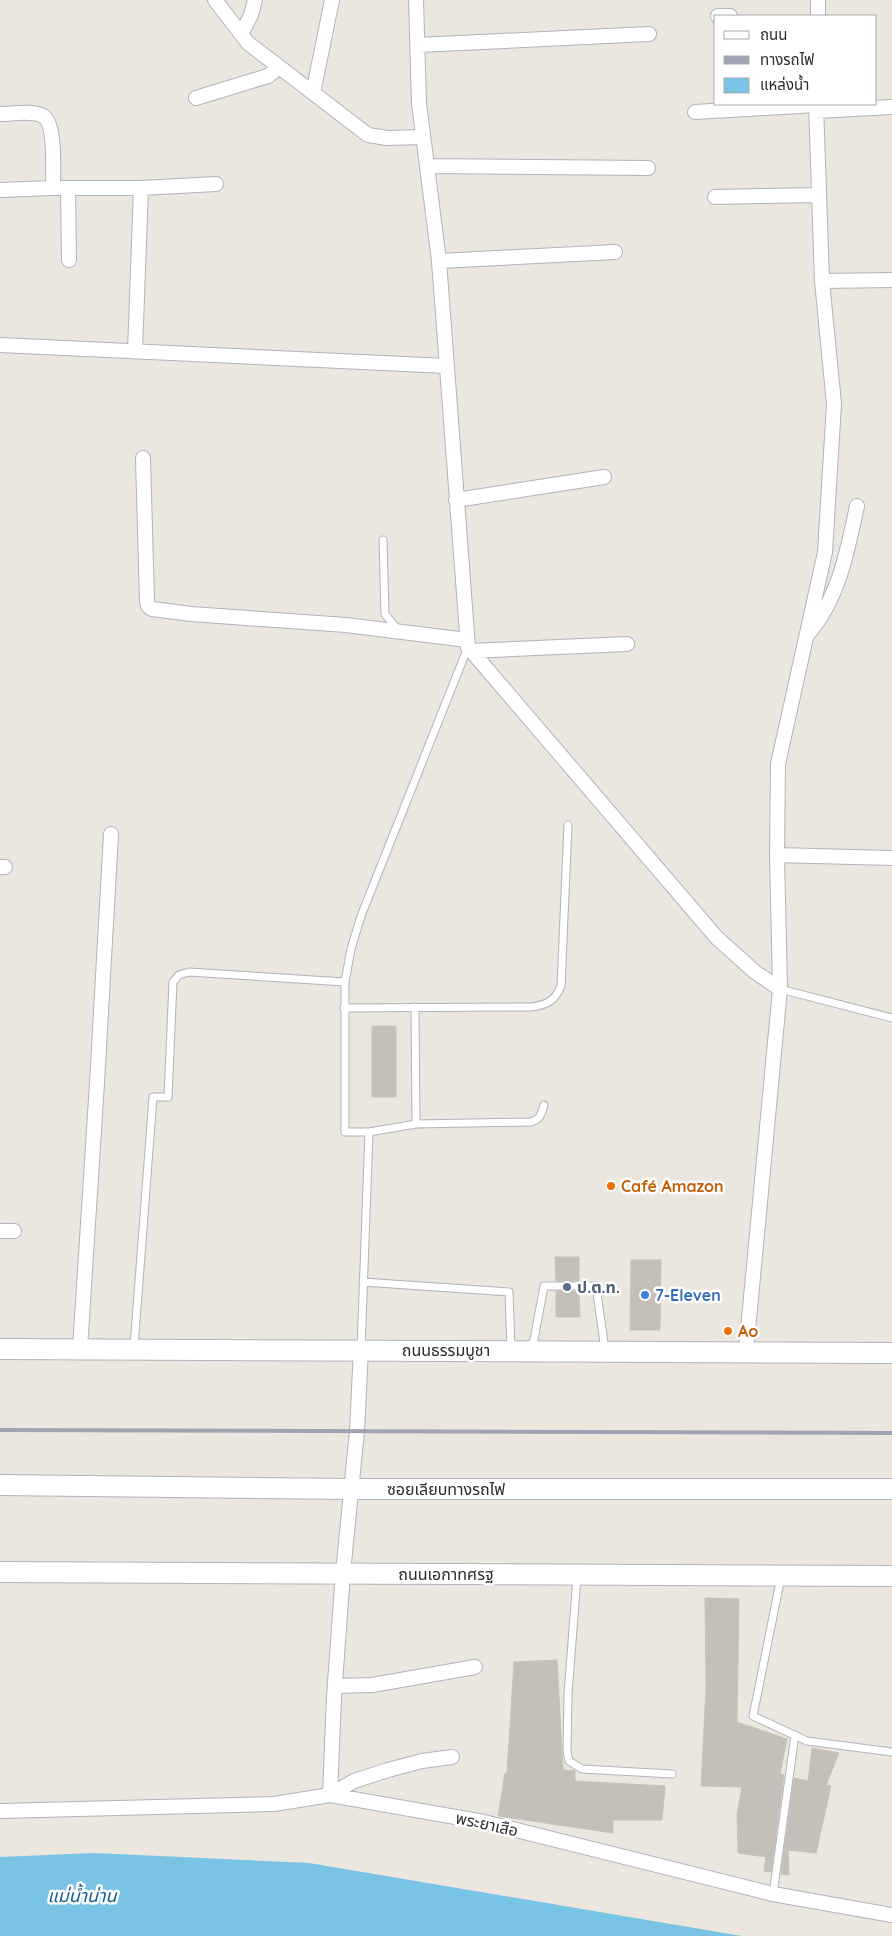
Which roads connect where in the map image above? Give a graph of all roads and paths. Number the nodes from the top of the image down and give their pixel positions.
1 (215, 0) edge
2 (255, 0) edge
3 (332, 0) edge
4 (416, 0) edge
5 (818, 0) edge
6 (818, 15) edge
7 (241, 34) junction
8 (649, 34) dead end
9 (418, 45) junction
10 (279, 67) junction
11 (313, 93) junction
12 (196, 98) dead end
13 (816, 107) edge
14 (892, 108) edge
15 (695, 112) dead end
16 (0, 114) edge
17 (423, 137) junction
18 (428, 166) junction
19 (648, 168) dead end
20 (216, 184) dead end
21 (53, 188) junction
22 (68, 188) junction
23 (141, 188) junction
24 (0, 190) edge
25 (819, 195) junction
26 (715, 197) dead end
27 (615, 252) dead end
28 (69, 260) dead end
29 (439, 261) junction
30 (892, 280) edge
31 (822, 281) junction
32 (0, 345) edge
33 (135, 351) junction
34 (447, 366) junction
35 (143, 458) dead end
36 (604, 477) dead end
37 (456, 500) junction
38 (857, 506) dead end
39 (383, 540) dead end
40 (399, 631) junction
41 (806, 635) junction
42 (627, 644) dead end
43 (469, 646) junction
44 (568, 825) dead end
45 (111, 834) dead end
46 (777, 855) junction
47 (892, 858) edge
48 (345, 982) junction
49 (780, 989) junction
50 (415, 1007) junction
51 (344, 1008) junction
52 (892, 1018) edge
53 (544, 1105) dead end
54 (416, 1124) junction
55 (369, 1132) junction
56 (362, 1282) junction
57 (0, 1349) edge
58 (80, 1349) junction
59 (360, 1349) junction
60 (134, 1350) junction
61 (511, 1350) junction
62 (532, 1350) junction
63 (605, 1350) junction
64 (746, 1351) junction
65 (892, 1353) edge
66 (0, 1485) edge
67 (352, 1489) junction
68 (892, 1489) edge
69 (0, 1572) edge
70 (343, 1573) junction
71 (578, 1574) junction
72 (781, 1575) junction
73 (892, 1576) edge
74 (475, 1667) dead end
75 (335, 1686) junction
76 (795, 1735) junction
77 (892, 1752) edge
78 (452, 1757) dead end
79 (672, 1774) dead end
80 (330, 1794) junction
81 (0, 1811) edge
82 (773, 1894) junction
83 (892, 1915) edge

1 - 7 street
2 - 7 street
3 - 11 street
4 - 9 street
5 - 6 street
7 - 10 street
8 - 9 street
9 - 17 street
10 - 11 street
10 - 12 street
11 - 17 street
13 - 14 street
13 - 15 street
13 - 25 street
16 - 21 street
17 - 18 street
18 - 19 street
18 - 29 street
20 - 23 street
21 - 22 street
21 - 24 street
22 - 23 street
22 - 28 street
23 - 33 street
25 - 26 street
25 - 31 street
27 - 29 street
29 - 34 street
30 - 31 street
31 - 41 street
32 - 33 street
33 - 34 street
34 - 37 street
35 - 40 street
36 - 37 street
37 - 43 street
38 - 41 street
39 - 40 lane
40 - 43 street
41 - 46 street
42 - 43 street
43 - 48 lane
43 - 49 street
44 - 50 lane
45 - 58 street
46 - 47 street
46 - 49 street
48 - 51 lane
48 - 60 lane
49 - 52 lane
49 - 64 street
50 - 51 lane
50 - 54 lane
51 - 55 lane
53 - 54 lane
54 - 55 lane
55 - 56 lane
56 - 59 lane
56 - 61 lane
57 - 58 main road, ถนนธรรมบูชา
58 - 60 main road, ถนนธรรมบูชา
59 - 60 main road, ถนนธรรมบูชา
59 - 61 main road, ถนนธรรมบูชา
59 - 67 street
61 - 62 main road, ถนนธรรมบูชา
62 - 63 main road, ถนนธรรมบูชา
62 - 63 lane
63 - 64 main road, ถนนธรรมบูชา
64 - 65 main road, ถนนธรรมบูชา
66 - 67 main road, ซอยเลียบทางรถไฟ
67 - 68 main road, ซอยเลียบทางรถไฟ
67 - 70 street
69 - 70 main road, ถนนเอกาทศรฐ
70 - 71 main road, ถนนเอกาทศรฐ
70 - 75 street
71 - 72 main road, ถนนเอกาทศรฐ
71 - 79 lane
72 - 73 main road, ถนนเอกาทศรฐ
72 - 76 lane
74 - 75 street
75 - 80 street
76 - 77 lane
76 - 82 lane
78 - 80 street
80 - 81 street
80 - 82 street, พระยาเสือ
82 - 83 street, พระยาเสือ

